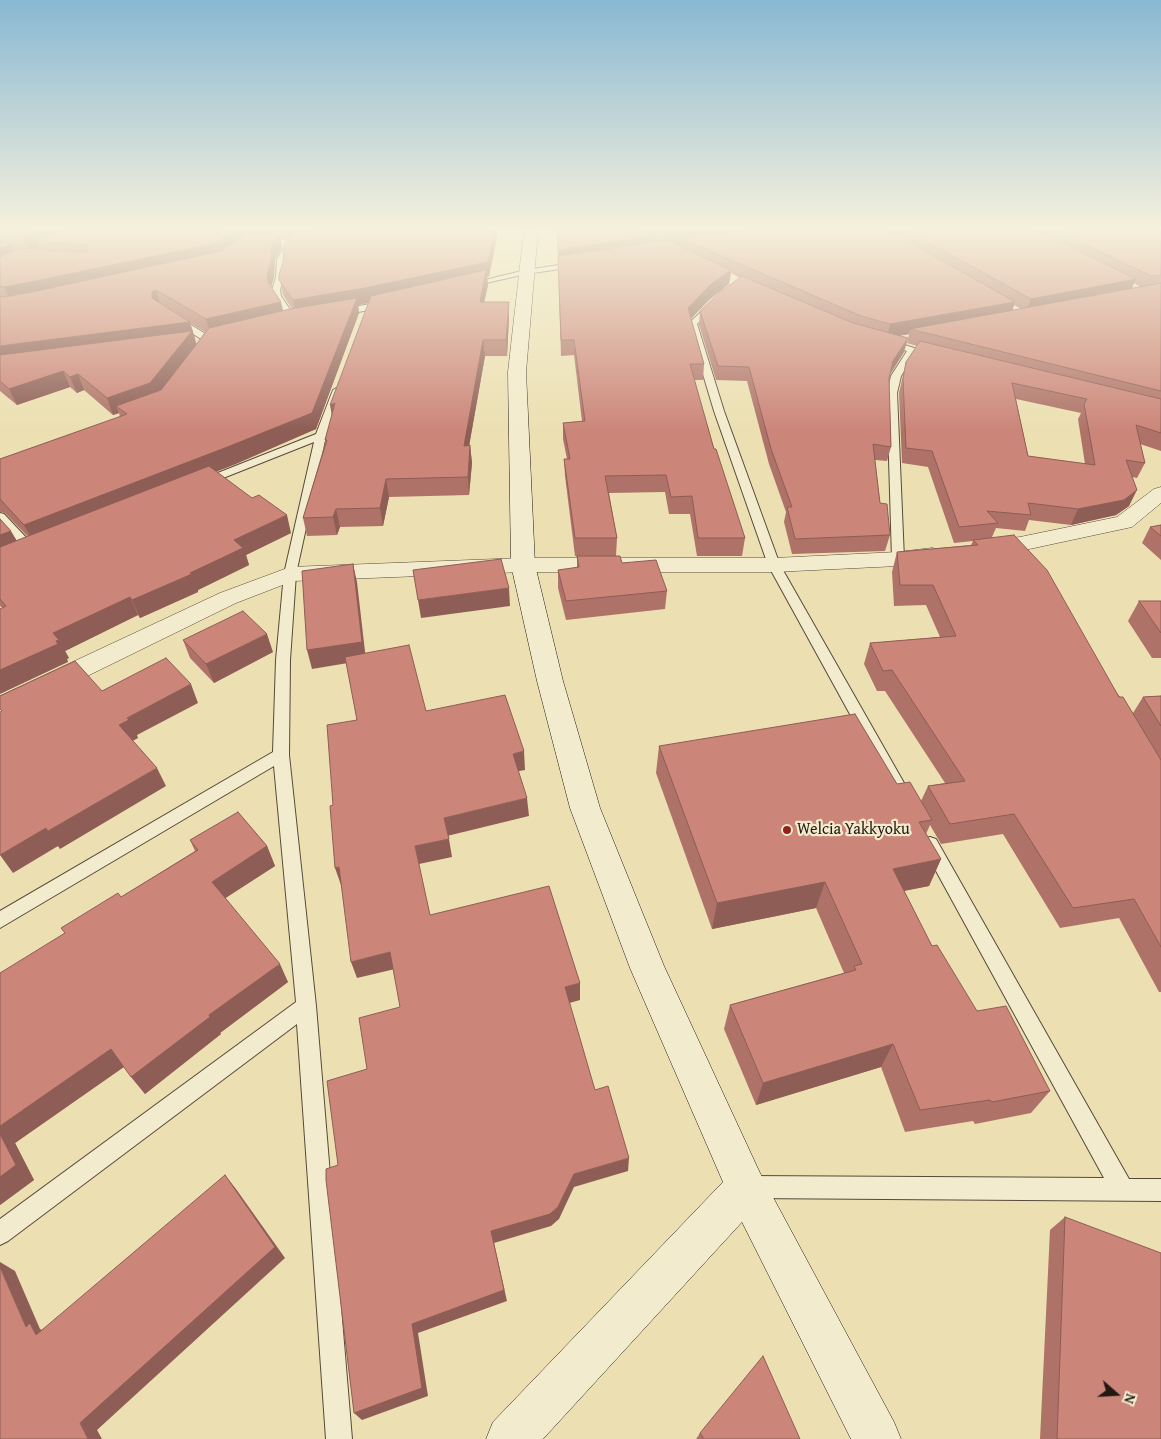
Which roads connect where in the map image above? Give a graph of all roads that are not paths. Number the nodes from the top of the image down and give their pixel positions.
1 (278, 297) edge
2 (524, 297) edge
3 (720, 299) edge
4 (396, 302) edge
5 (368, 308) junction
6 (330, 314) edge
7 (169, 315) edge
8 (293, 321) edge
9 (361, 326) edge
10 (908, 338) edge
11 (214, 339) junction
12 (191, 342) edge
13 (912, 350) junction
14 (197, 356) edge
15 (948, 359) edge
16 (344, 372) edge
17 (321, 436) junction
18 (194, 486) edge
19 (1161, 493) edge
20 (0, 517) edge
21 (15, 556) edge
22 (898, 559) junction
23 (523, 565) junction
24 (774, 565) junction
25 (290, 574) junction
26 (0, 707) edge
27 (281, 755) junction
28 (910, 808) edge
29 (920, 825) edge
30 (0, 920) edge
31 (306, 1006) junction
32 (746, 1187) junction
33 (1123, 1190) junction
34 (1161, 1190) edge
35 (0, 1233) edge
36 (339, 1439) edge
37 (510, 1439) edge
38 (877, 1439) edge

1 - 8 lane
2 - 23 street
3 - 24 lane
4 - 5 lane
5 - 6 lane
5 - 9 lane
7 - 11 lane
10 - 13 lane
11 - 12 lane
11 - 14 lane
13 - 15 lane
13 - 22 lane
16 - 17 lane
17 - 18 lane
17 - 25 lane
19 - 22 street
20 - 21 lane
22 - 24 street
23 - 24 street
23 - 25 street
23 - 32 street
24 - 28 lane
25 - 26 street
25 - 27 lane
27 - 30 lane
27 - 31 lane
29 - 33 lane
31 - 35 lane
31 - 36 lane
32 - 33 lane
32 - 37 street
32 - 38 street
33 - 34 lane

